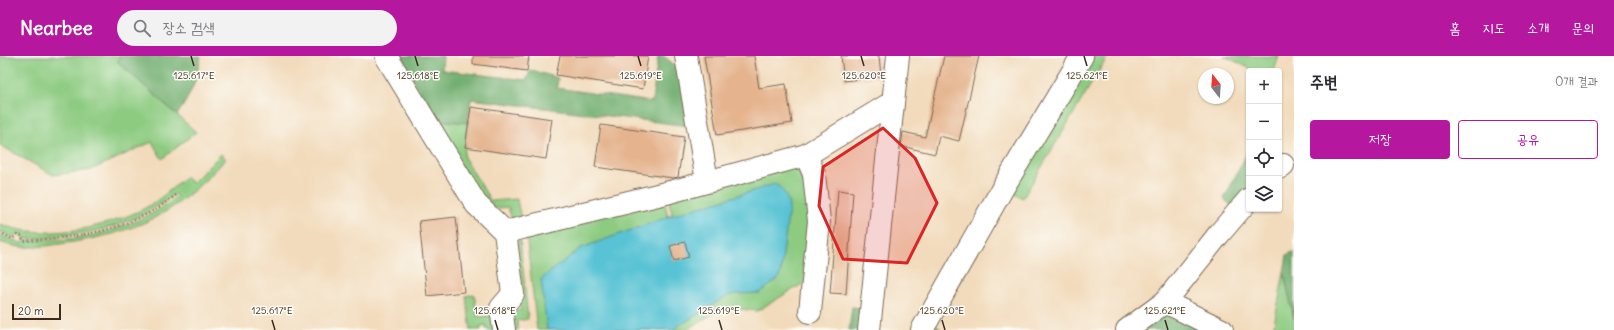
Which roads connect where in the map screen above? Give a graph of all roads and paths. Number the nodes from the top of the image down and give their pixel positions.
1 (386, 56) edge
2 (686, 56) edge
3 (898, 56) edge
4 (1082, 56) edge
5 (892, 102) junction
6 (806, 155) junction
7 (707, 181) junction
8 (176, 195) dead end
9 (1246, 202) edge
10 (0, 232) edge
11 (505, 232) junction
12 (1165, 302) junction
13 (810, 312) dead end
14 (504, 330) edge
15 (869, 330) edge
16 (922, 330) edge
17 (1127, 330) edge
18 (1222, 330) edge

1 - 11 street
2 - 7 street
3 - 5 street
4 - 16 street
5 - 6 street
5 - 15 street
6 - 7 street
6 - 13 street
7 - 11 street
8 - 10 path
9 - 12 street
11 - 14 street
12 - 17 street
12 - 18 street

